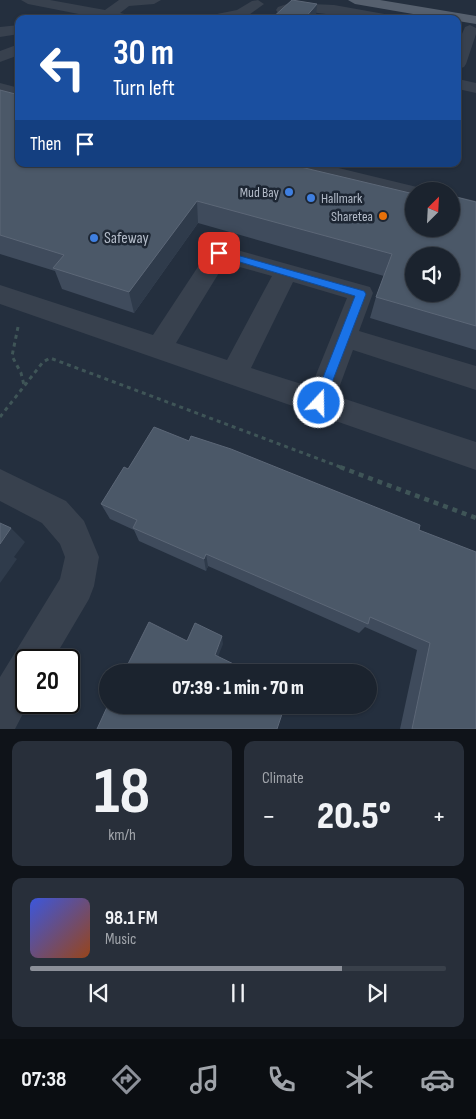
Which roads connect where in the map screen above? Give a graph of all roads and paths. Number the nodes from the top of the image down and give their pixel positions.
1 (28, 0) edge
2 (141, 0) edge
3 (154, 0) edge
4 (437, 0) edge
5 (260, 1) edge
6 (476, 6) edge
7 (352, 10) edge
8 (92, 12) junction
9 (75, 15) edge
10 (108, 15) joint
11 (235, 15) edge
12 (277, 15) edge
13 (373, 15) edge
14 (387, 15) edge
15 (470, 27) edge
16 (15, 30) edge
17 (0, 32) edge
18 (15, 51) edge
19 (461, 55) edge
20 (0, 57) edge
21 (461, 85) edge
22 (0, 88) edge
23 (476, 88) edge
24 (15, 92) edge
25 (311, 167) edge
26 (405, 191) edge
27 (460, 204) edge
28 (476, 208) edge
29 (286, 272) junction
30 (0, 294) edge
31 (32, 305) junction
32 (344, 337) junction
33 (159, 348) junction
34 (234, 374) junction
35 (476, 378) edge
36 (24, 385) junction
37 (319, 403) junction
38 (0, 416) edge
39 (476, 456) edge
40 (0, 484) edge
41 (476, 518) edge
42 (39, 649) edge
43 (15, 689) edge
44 (0, 715) edge

1 - 8 lane
2 - 3 lane
2 - 10 lane
4 - 6 main road
5 - 11 lane
7 - 12 lane
7 - 13 lane
7 - 14 main road
8 - 9 lane
8 - 10 lane
15 - 19 lane
16 - 17 lane
18 - 20 lane
21 - 23 lane
22 - 24 lane
25 - 26 lane
27 - 28 lane
29 - 32 lane
29 - 33 lane
29 - 34 lane
30 - 31 lane
31 - 33 lane
31 - 36 path
32 - 35 lane
32 - 37 lane
33 - 34 lane
34 - 37 lane
36 - 38 path
36 - 41 path
37 - 39 lane
40 - 42 lane
43 - 44 lane

